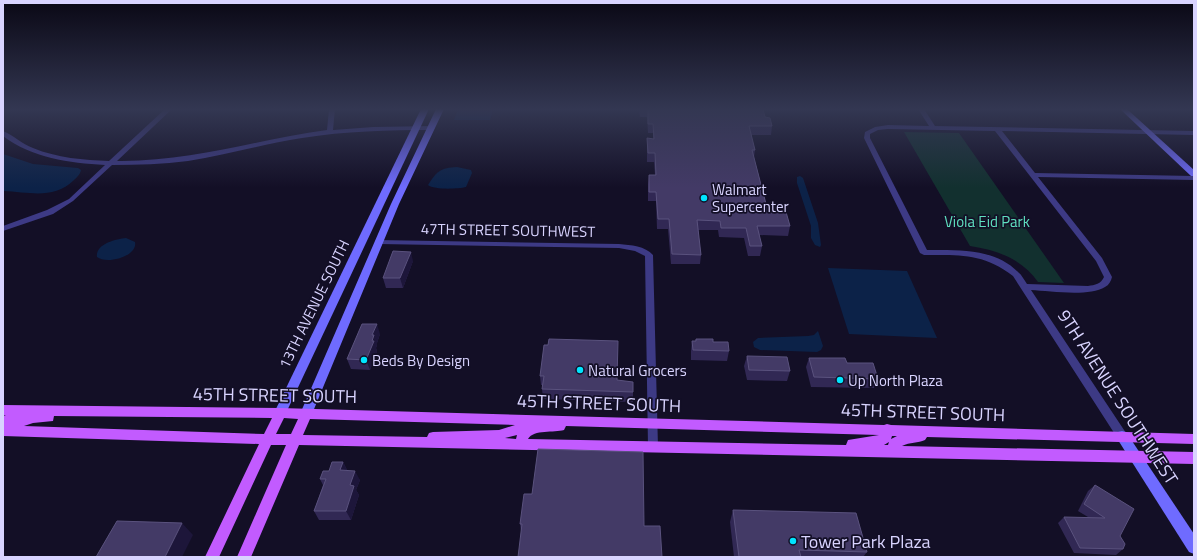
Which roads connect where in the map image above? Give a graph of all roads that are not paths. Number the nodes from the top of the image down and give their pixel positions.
1 (6, 135) edge
2 (141, 135) edge
3 (302, 135) edge
4 (412, 135) edge
5 (429, 135) edge
6 (868, 135) edge
7 (1002, 135) edge
8 (1151, 135) edge
9 (111, 164) junction
10 (1194, 174) edge
11 (1032, 175) junction
12 (1194, 178) edge
13 (388, 188) junction
14 (3, 229) edge
15 (379, 242) junction
16 (1025, 287) junction
17 (3, 410) edge
18 (25, 410) junction
19 (161, 412) junction
20 (280, 413) junction
21 (306, 414) junction
22 (524, 419) junction
23 (599, 421) junction
24 (653, 423) junction
25 (5, 428) edge
26 (887, 429) junction
27 (1011, 433) junction
28 (1122, 436) junction
29 (268, 439) junction
30 (1194, 439) edge
31 (295, 440) junction
32 (394, 441) junction
33 (521, 445) junction
34 (653, 447) junction
35 (766, 449) junction
36 (893, 451) junction
37 (1135, 456) junction
38 (1194, 458) edge
39 (1194, 547) edge
40 (212, 557) edge
41 (244, 557) edge

1 - 9 street
2 - 9 street
3 - 9 street
4 - 13 main road, 13TH AVENUE SOUTH
5 - 15 main road
6 - 16 street
7 - 11 street
8 - 10 main road
9 - 14 street
11 - 12 street
11 - 16 street
13 - 15 main road
13 - 20 main road, 13TH AVENUE SOUTH
15 - 21 main road
15 - 24 street, 47TH STREET SOUTHWEST
16 - 28 street, 9TH AVENUE SOUTHWEST
17 - 18 main road, 45TH STREET SOUTH
18 - 19 main road, 45TH STREET SOUTH
18 - 25 main road
19 - 20 main road, 45TH STREET SOUTH
19 - 25 main road
20 - 21 main road, 45TH STREET SOUTH
20 - 29 main road, 13TH AVENUE SOUTH
21 - 22 main road, 45TH STREET SOUTH
21 - 31 main road
22 - 23 main road, 45TH STREET SOUTH
22 - 32 main road
23 - 24 main road, 45TH STREET SOUTH
23 - 33 main road
24 - 26 main road, 45TH STREET SOUTH
24 - 34 street
25 - 29 main road
26 - 27 main road, 45TH STREET SOUTH
26 - 35 main road
27 - 28 main road, 45TH STREET SOUTH
27 - 36 main road
28 - 30 main road, 45TH STREET SOUTH
28 - 37 main road, 9TH AVENUE SOUTHWEST
29 - 31 main road
29 - 40 main road, 13TH AVENUE SOUTH
31 - 32 main road
31 - 41 main road
32 - 33 main road
33 - 34 main road
34 - 35 main road
35 - 36 main road
36 - 37 main road
37 - 38 main road
37 - 39 main road, 9TH AVENUE SOUTHWEST

